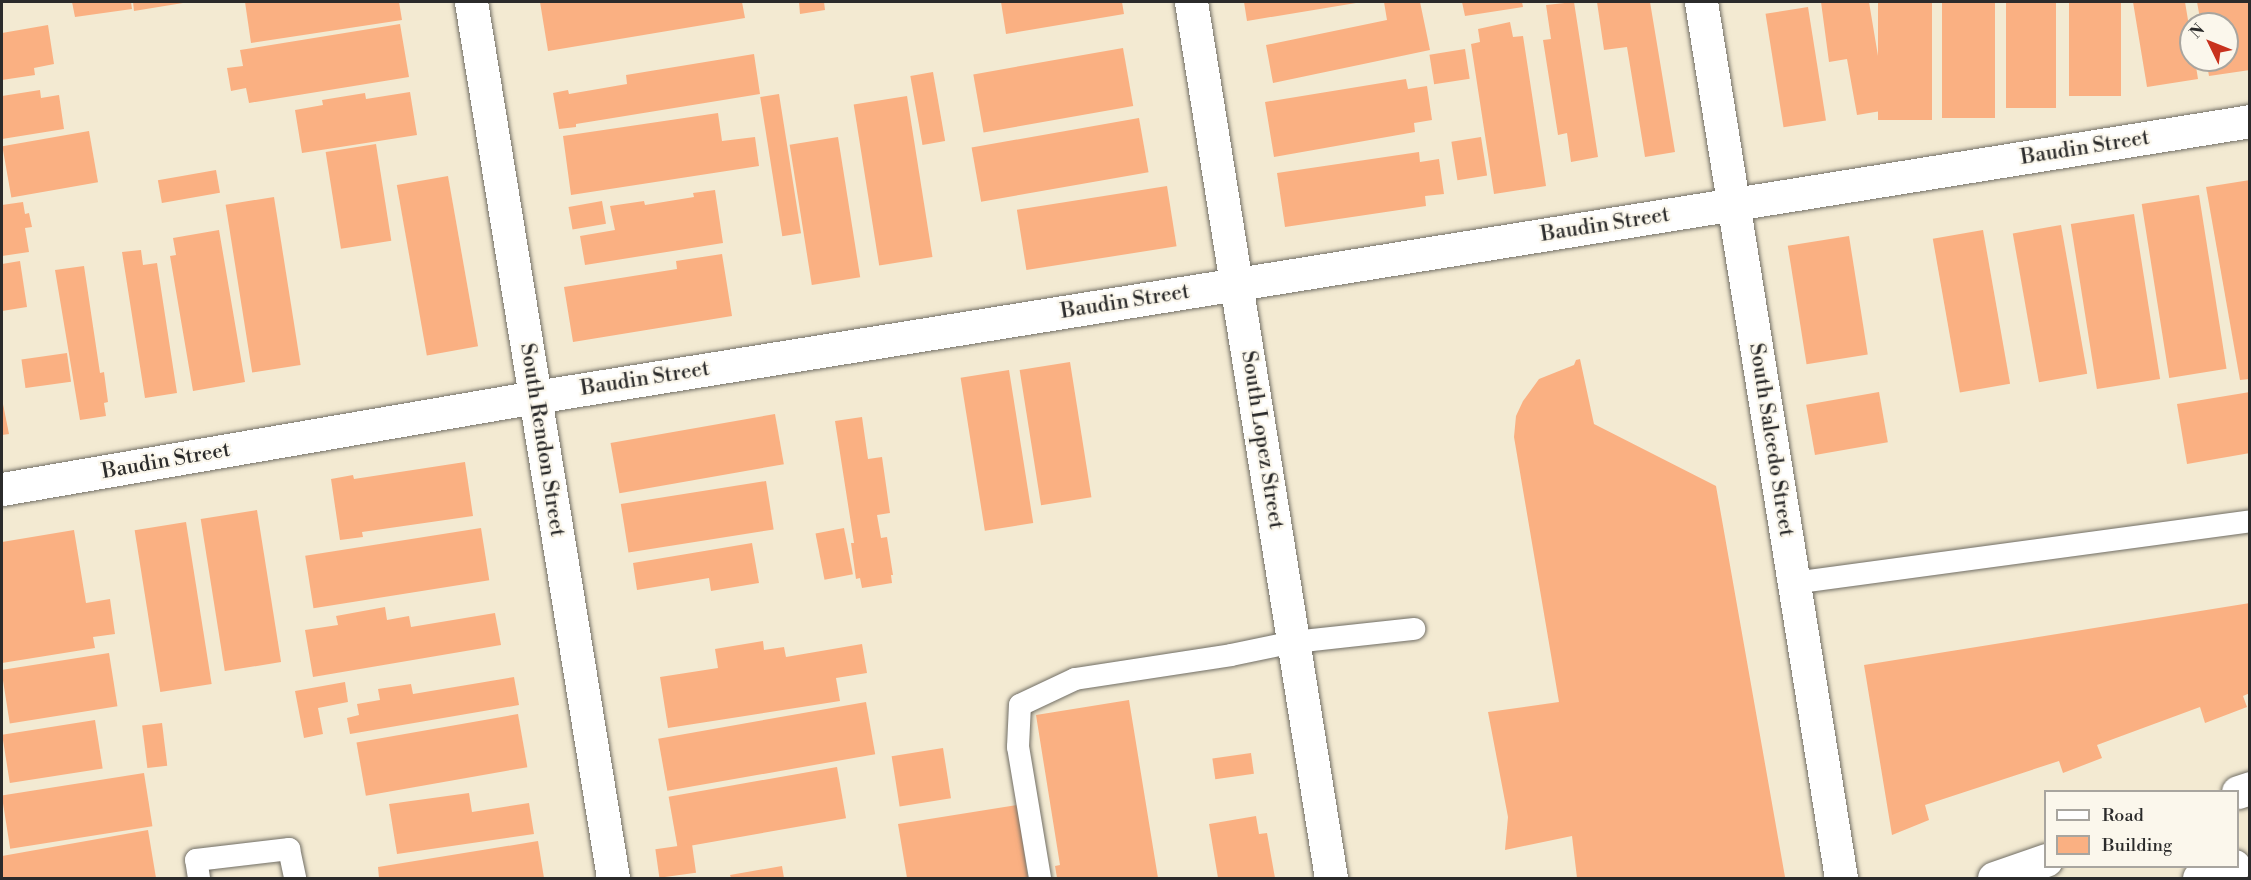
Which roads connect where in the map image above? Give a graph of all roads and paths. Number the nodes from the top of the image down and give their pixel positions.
1 (471, 2) edge
2 (1191, 2) edge
3 (1701, 2) edge
4 (2250, 122) edge
5 (1733, 204) junction
6 (1238, 284) junction
7 (535, 397) junction
8 (2, 489) edge
9 (2250, 521) edge
10 (1794, 584) junction
11 (1414, 629) dead end
12 (1294, 642) junction
13 (2044, 861) edge
14 (2230, 868) edge
15 (199, 879) edge
16 (295, 879) edge
17 (613, 879) edge
18 (1040, 879) edge
19 (1331, 879) edge
20 (1841, 879) edge
21 (1994, 879) edge
22 (2199, 879) edge

1 - 7 street, South Rendon Street
2 - 6 street, South Lopez Street
3 - 5 street, South Salcedo Street
4 - 5 street, Baudin Street
5 - 6 street, Baudin Street
5 - 10 street, South Salcedo Street
6 - 7 street, Baudin Street
6 - 12 street, South Lopez Street
7 - 8 street, Baudin Street
7 - 17 street, South Rendon Street
9 - 10 lane
10 - 20 street, South Salcedo Street
11 - 12 lane
12 - 18 lane
12 - 19 street, South Lopez Street
13 - 21 street
14 - 22 street
15 - 16 lane

